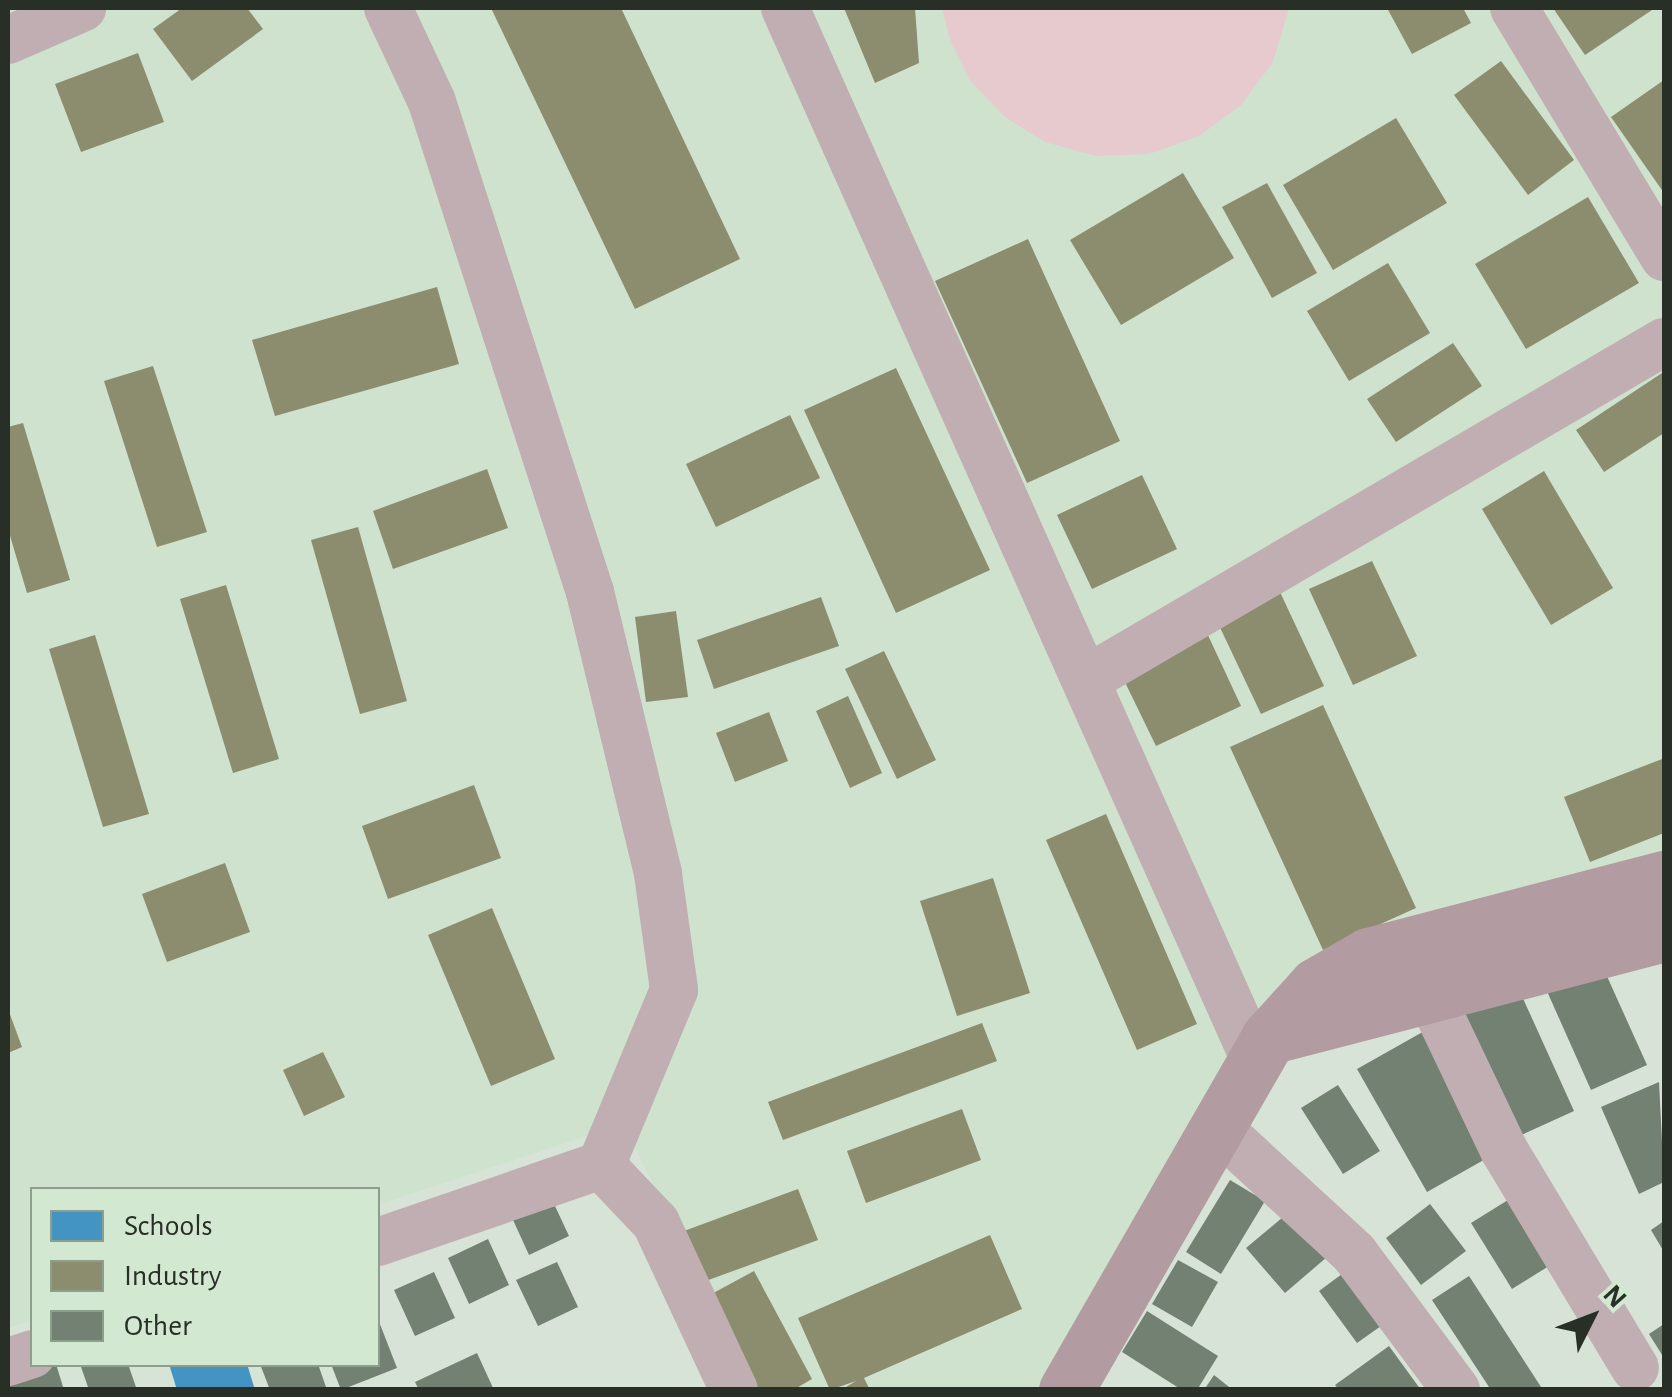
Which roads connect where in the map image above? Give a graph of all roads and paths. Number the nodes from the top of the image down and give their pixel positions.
1 (82, 8) edge
2 (388, 8) edge
3 (785, 8) edge
4 (1514, 8) edge
5 (8, 40) edge
6 (1664, 257) edge
7 (1664, 342) edge
8 (1087, 679) junction
9 (1664, 878) edge
10 (1664, 934) edge
11 (1430, 994) junction
12 (1262, 1049) junction
13 (1217, 1127) junction
14 (601, 1165) junction
15 (380, 1241) edge
16 (1635, 1368) dead end
17 (734, 1390) edge
18 (1066, 1390) edge
19 (1456, 1390) edge

1 - 5 street
2 - 14 street
3 - 8 street
4 - 6 street
7 - 8 street
8 - 12 street
9 - 12 main road
10 - 11 main road
11 - 12 main road
11 - 16 street
12 - 13 main road
13 - 18 main road
13 - 19 street
14 - 15 street
14 - 17 street

